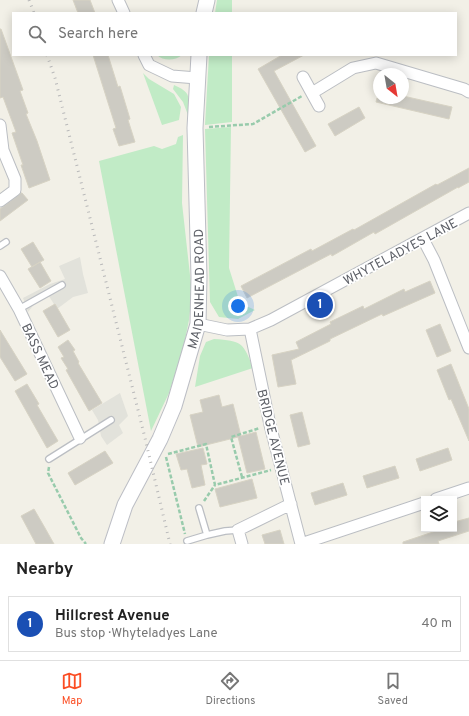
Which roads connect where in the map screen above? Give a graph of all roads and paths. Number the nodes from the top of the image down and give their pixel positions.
1 (118, 0) edge
2 (207, 0) edge
3 (124, 12) edge
4 (204, 12) edge
5 (144, 56) edge
6 (199, 56) edge
7 (303, 77) dead end
8 (197, 78) junction
9 (312, 92) junction
10 (469, 92) edge
11 (319, 106) dead end
12 (0, 125) edge
13 (195, 128) junction
14 (0, 201) edge
15 (469, 213) edge
16 (423, 239) junction
17 (6, 242) dead end
18 (0, 246) edge
19 (0, 276) edge
20 (62, 285) dead end
21 (19, 309) junction
22 (198, 324) junction
23 (250, 329) junction
24 (469, 348) edge
25 (111, 420) dead end
26 (270, 425) junction
27 (80, 438) junction
28 (49, 459) joint
29 (281, 467) junction
30 (242, 477) junction
31 (215, 485) junction
32 (469, 488) edge
33 (445, 496) edge
34 (291, 504) junction
35 (421, 504) edge
36 (199, 508) joint
37 (238, 530) junction
38 (207, 535) junction
39 (187, 541) joint
40 (86, 544) edge
41 (112, 544) edge
42 (242, 544) edge
43 (301, 544) edge

1 - 3 street
2 - 4 main road
5 - 8 street
6 - 8 main road, MAIDENHEAD ROAD
7 - 9 street
8 - 13 main road, MAIDENHEAD ROAD
9 - 10 street
9 - 11 street
9 - 13 path
12 - 14 street
13 - 22 main road, MAIDENHEAD ROAD
15 - 16 street, WHYTELADYES LANE
16 - 23 street, WHYTELADYES LANE
16 - 24 street
17 - 18 lane
19 - 21 street, BASS MEAD
20 - 21 lane
21 - 27 street, BASS MEAD
22 - 23 street, WHYTELADYES LANE
22 - 41 main road, MAIDENHEAD ROAD
23 - 26 street, BRIDGE AVENUE
25 - 27 lane
26 - 29 street, BRIDGE AVENUE
26 - 30 path
27 - 28 lane
28 - 40 path
29 - 30 path
29 - 34 street, BRIDGE AVENUE
30 - 31 path
31 - 36 path
31 - 39 path
32 - 33 street
34 - 37 street
34 - 43 street, BRIDGE AVENUE
35 - 43 street
36 - 38 lane
37 - 38 lane
37 - 42 street
38 - 39 lane

